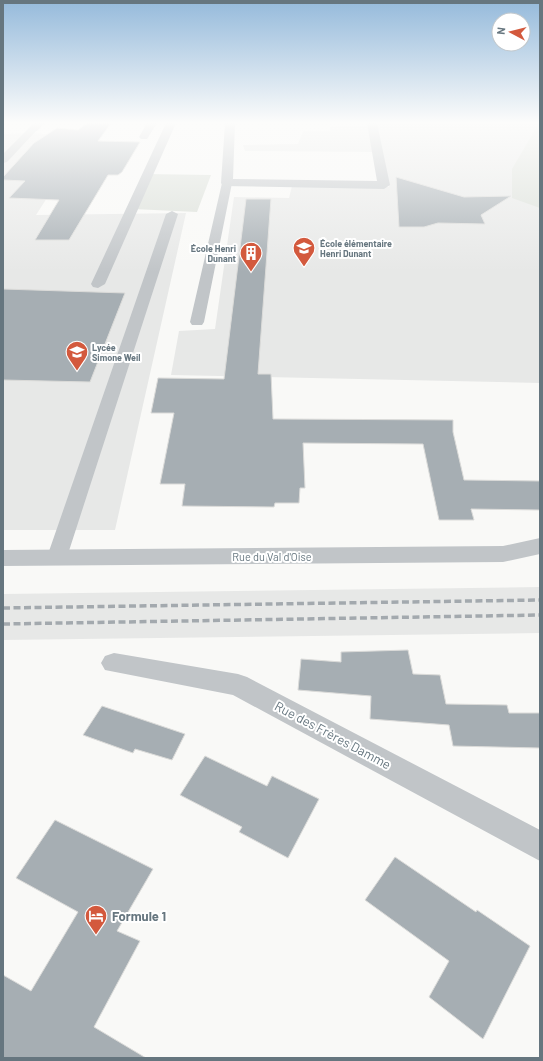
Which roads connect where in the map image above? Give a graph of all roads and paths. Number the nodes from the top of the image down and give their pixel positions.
1 (149, 173) edge
2 (228, 173) edge
3 (382, 173) edge
4 (227, 183) junction
5 (172, 214) dead end
6 (98, 284) dead end
7 (197, 322) dead end
8 (540, 546) edge
9 (57, 557) junction
10 (3, 558) edge
11 (114, 663) dead end
12 (540, 846) edge

1 - 6 lane
2 - 4 street
3 - 4 street
4 - 7 lane
5 - 9 lane
8 - 9 street, Rue du Val d'Oise
9 - 10 street, Rue du Val d'Oise
11 - 12 street, Rue des Frères Damme

